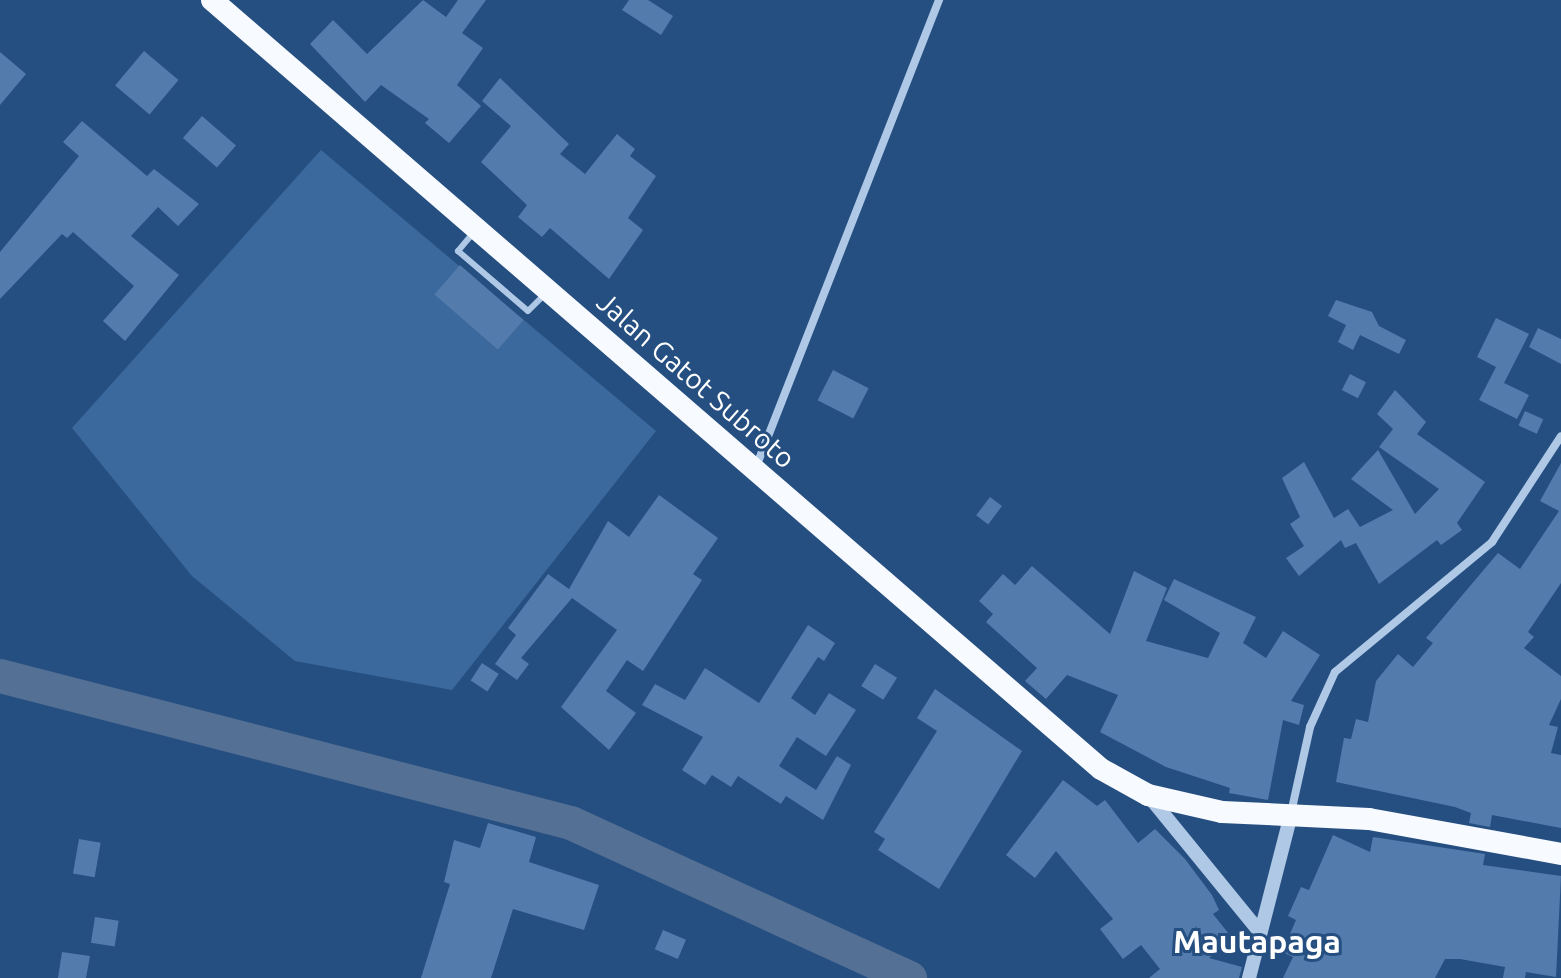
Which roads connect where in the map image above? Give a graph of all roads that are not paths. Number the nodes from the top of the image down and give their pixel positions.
1 (212, 0) edge
2 (939, 0) edge
3 (1561, 436) edge
4 (755, 471) junction
5 (1148, 795) junction
6 (1290, 818) junction
7 (1561, 854) edge
8 (1259, 931) junction
9 (1249, 978) edge

1 - 4 highway, Jalan Gatot Subroto
2 - 4 street
3 - 6 street
4 - 5 highway, Jalan Gatot Subroto
5 - 6 highway
5 - 8 street
6 - 7 highway
6 - 8 street
8 - 9 street

